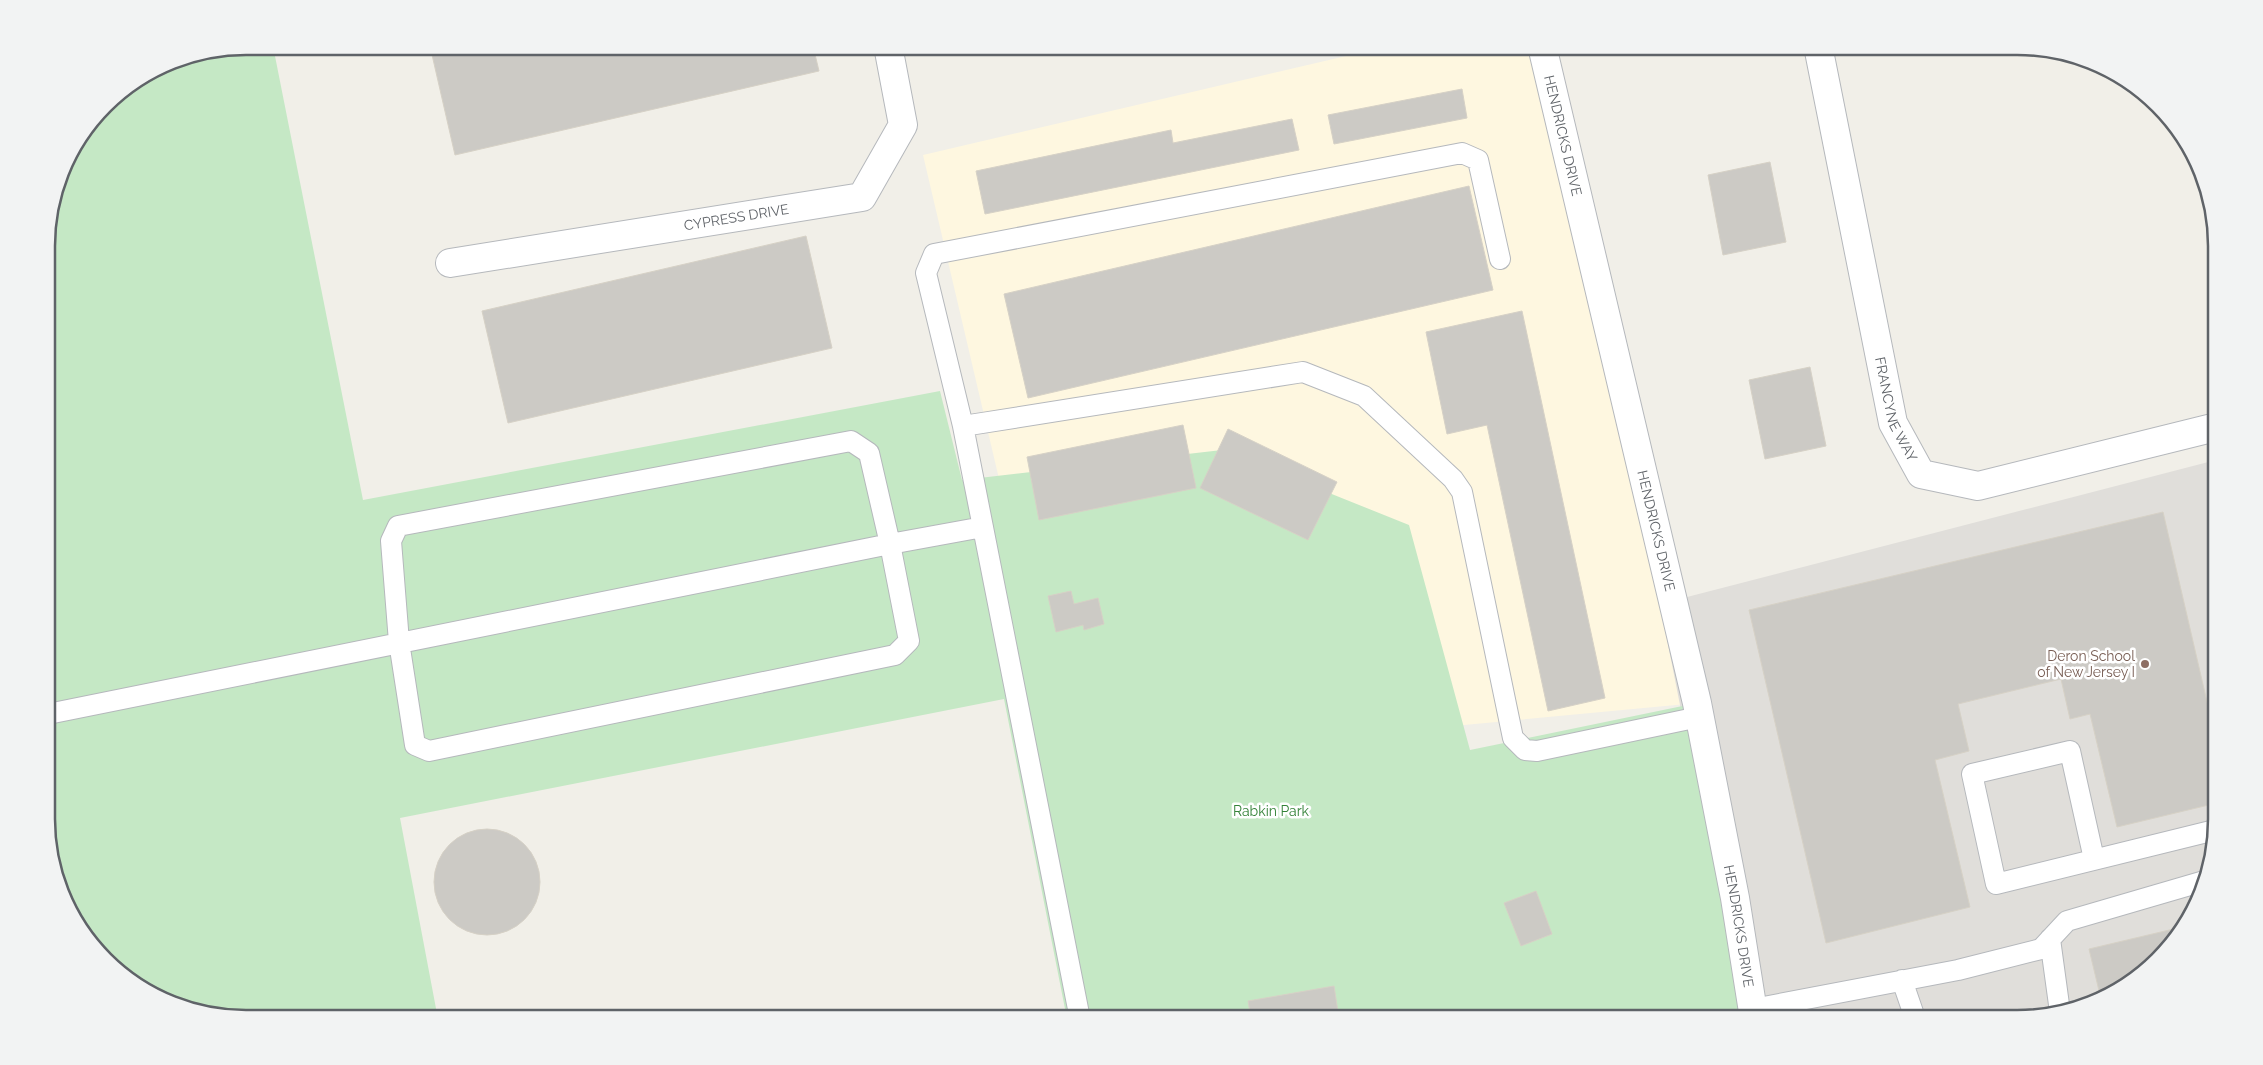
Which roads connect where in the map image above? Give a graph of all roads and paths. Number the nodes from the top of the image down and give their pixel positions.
1 (890, 55) edge
2 (1544, 55) edge
3 (1820, 55) edge
4 (1500, 259) dead end
5 (450, 263) dead end
6 (963, 426) junction
7 (2208, 430) edge
8 (983, 527) junction
9 (890, 544) junction
10 (399, 642) junction
11 (55, 713) edge
12 (1700, 717) junction
13 (2208, 832) edge
14 (2094, 859) junction
15 (2197, 883) edge
16 (2050, 940) junction
17 (1902, 980) junction
18 (2059, 1005) edge
19 (1078, 1010) edge
20 (1752, 1010) edge
21 (1771, 1010) edge
22 (1912, 1010) edge

1 - 5 street, CYPRESS DRIVE
2 - 12 street, HENDRICKS DRIVE
3 - 7 street, FRANCYNE WAY
4 - 6 lane
6 - 8 lane
6 - 12 lane
8 - 9 lane
8 - 19 lane
9 - 10 lane
9 - 10 lane
9 - 10 lane
10 - 11 lane
12 - 20 street, HENDRICKS DRIVE
13 - 14 lane
14 - 14 lane
15 - 16 lane
16 - 17 lane
16 - 18 lane
17 - 21 lane
17 - 22 lane

